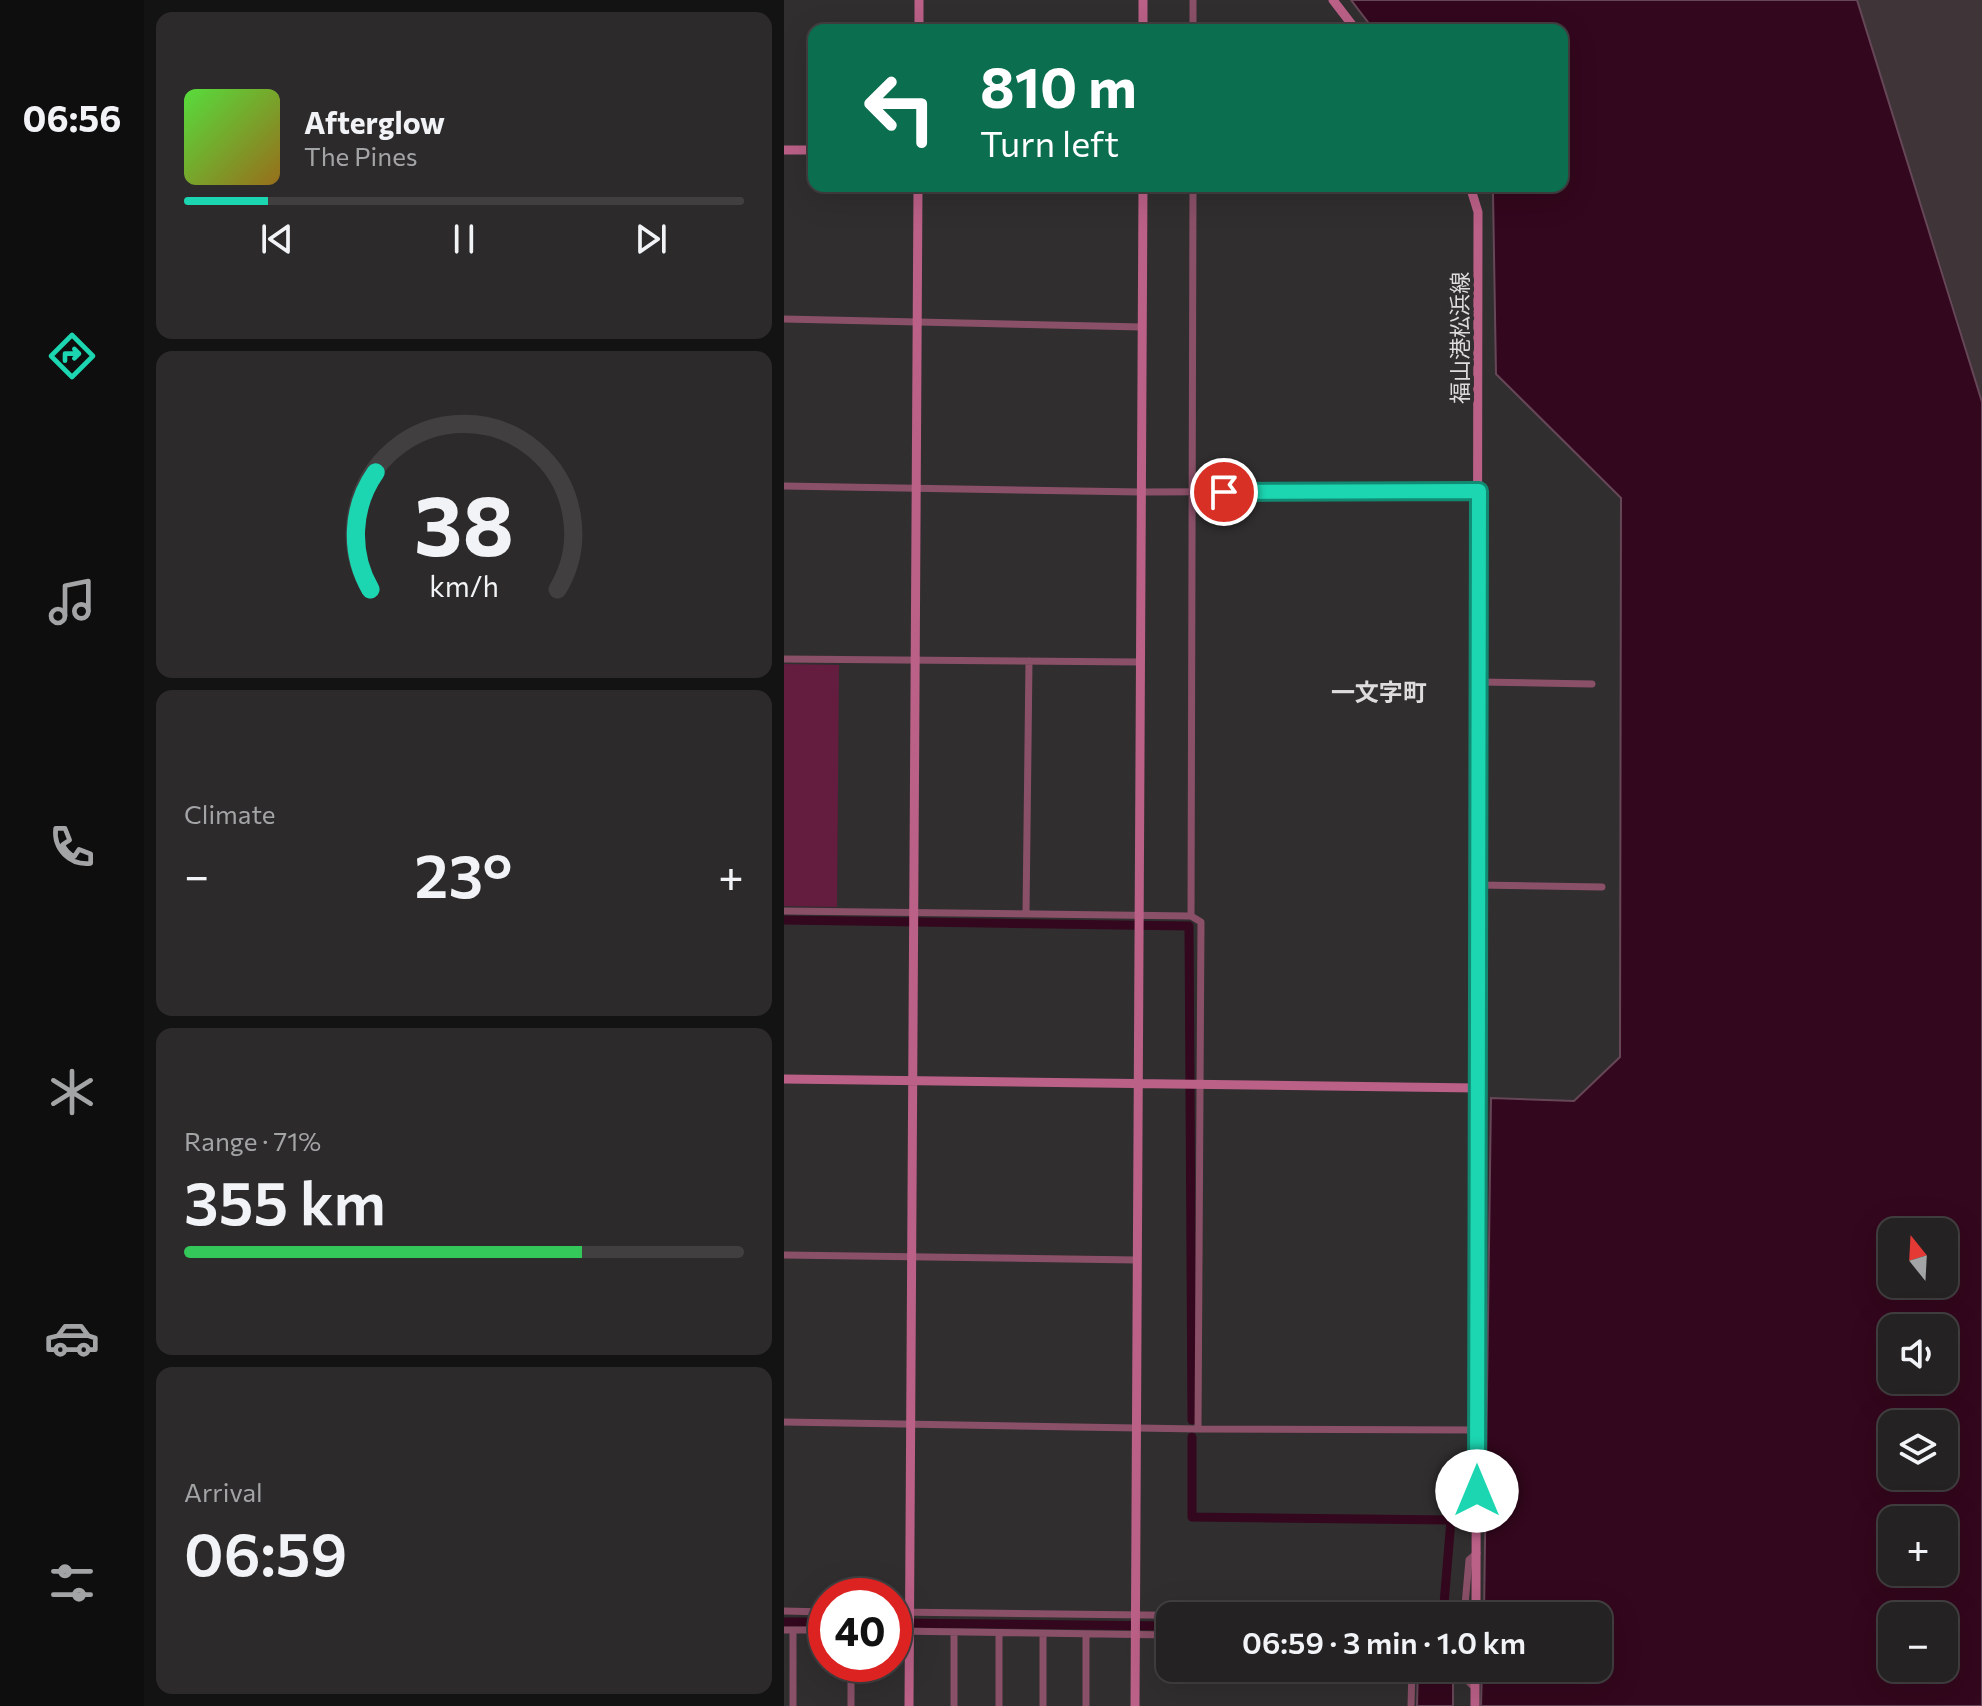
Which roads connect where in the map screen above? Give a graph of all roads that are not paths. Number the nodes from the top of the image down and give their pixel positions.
1 (919, 0) edge
2 (1143, 0) edge
3 (1193, 0) edge
4 (1333, 0) edge
5 (919, 24) edge
6 (1143, 24) edge
7 (1193, 24) edge
8 (1351, 24) edge
9 (784, 150) edge
10 (808, 150) edge
11 (918, 192) edge
12 (1143, 192) edge
13 (1193, 192) edge
14 (1472, 192) edge
15 (784, 319) edge
16 (917, 321) junction
17 (1142, 327) junction
18 (784, 486) edge
19 (917, 486) junction
20 (1479, 491) junction
21 (1141, 492) junction
22 (1192, 493) junction
23 (784, 659) edge
24 (1029, 661) junction
25 (917, 662) junction
26 (1139, 662) junction
27 (1479, 682) junction
28 (1592, 684) dead end
29 (1478, 885) junction
30 (1602, 887) dead end
31 (784, 911) edge
32 (1026, 914) junction
33 (1191, 916) junction
34 (914, 919) junction
35 (1137, 922) junction
36 (784, 1079) edge
37 (913, 1080) junction
38 (1138, 1084) junction
39 (1198, 1084) junction
40 (1477, 1088) junction
41 (784, 1255) edge
42 (912, 1257) junction
43 (1137, 1260) junction
44 (784, 1422) edge
45 (913, 1423) junction
46 (1134, 1427) junction
47 (1198, 1429) junction
48 (1477, 1430) junction
49 (1477, 1553) junction
50 (910, 1578) edge
51 (1465, 1602) edge
52 (1476, 1602) edge
53 (784, 1611) edge
54 (808, 1612) edge
55 (1134, 1617) junction
56 (1156, 1617) edge
57 (912, 1622) edge
58 (912, 1623) edge
59 (788, 1630) edge
60 (954, 1632) junction
61 (1134, 1633) junction
62 (999, 1634) junction
63 (1043, 1634) junction
64 (1156, 1634) edge
65 (1086, 1635) junction
66 (851, 1682) edge
67 (909, 1682) edge
68 (1412, 1682) edge
69 (1469, 1682) edge
70 (1475, 1682) edge
71 (1475, 1688) junction
72 (793, 1706) edge
73 (851, 1706) edge
74 (909, 1706) edge
75 (954, 1706) edge
76 (999, 1706) edge
77 (1043, 1706) edge
78 (1086, 1706) edge
79 (1135, 1706) edge
80 (1411, 1706) edge
81 (1475, 1706) edge

1 - 5 street
2 - 6 street
3 - 7 street
4 - 8 street
9 - 10 street
11 - 16 street
12 - 17 street
13 - 22 street
14 - 20 street, 福山港松浜線
15 - 16 street
16 - 17 street
16 - 19 street
17 - 21 street
18 - 19 street
19 - 21 street
19 - 25 street
20 - 22 street
20 - 27 street, 福山港松浜線
21 - 22 street
21 - 26 street
22 - 33 street
23 - 25 street
24 - 25 street
24 - 26 street
24 - 32 street
25 - 34 street
26 - 35 street
27 - 28 street
27 - 29 street, 福山港松浜線
29 - 30 street
29 - 40 street, 福山港松浜線
31 - 34 street
32 - 34 street
32 - 35 street
33 - 35 street
33 - 39 street
34 - 37 street
35 - 38 street
36 - 37 street
37 - 38 street
37 - 42 street
38 - 39 street
38 - 43 street
39 - 40 street
39 - 47 street
40 - 48 street, 福山港松浜線
41 - 42 street
42 - 43 street
42 - 45 street
43 - 46 street
44 - 45 street
45 - 46 street
45 - 50 street
46 - 47 street
46 - 55 street
47 - 48 street
48 - 49 street, 福山港松浜線
49 - 51 street
49 - 52 street, 福山港松浜線
53 - 54 street
55 - 56 street
55 - 57 street
55 - 61 street
58 - 60 street
59 - 72 street
60 - 62 street
60 - 75 street
61 - 64 street
61 - 65 street
61 - 79 street
62 - 63 street
62 - 76 street
63 - 65 street
63 - 77 street
65 - 78 street
66 - 73 street
67 - 74 street
68 - 80 street
69 - 71 street
70 - 71 street
71 - 81 street

